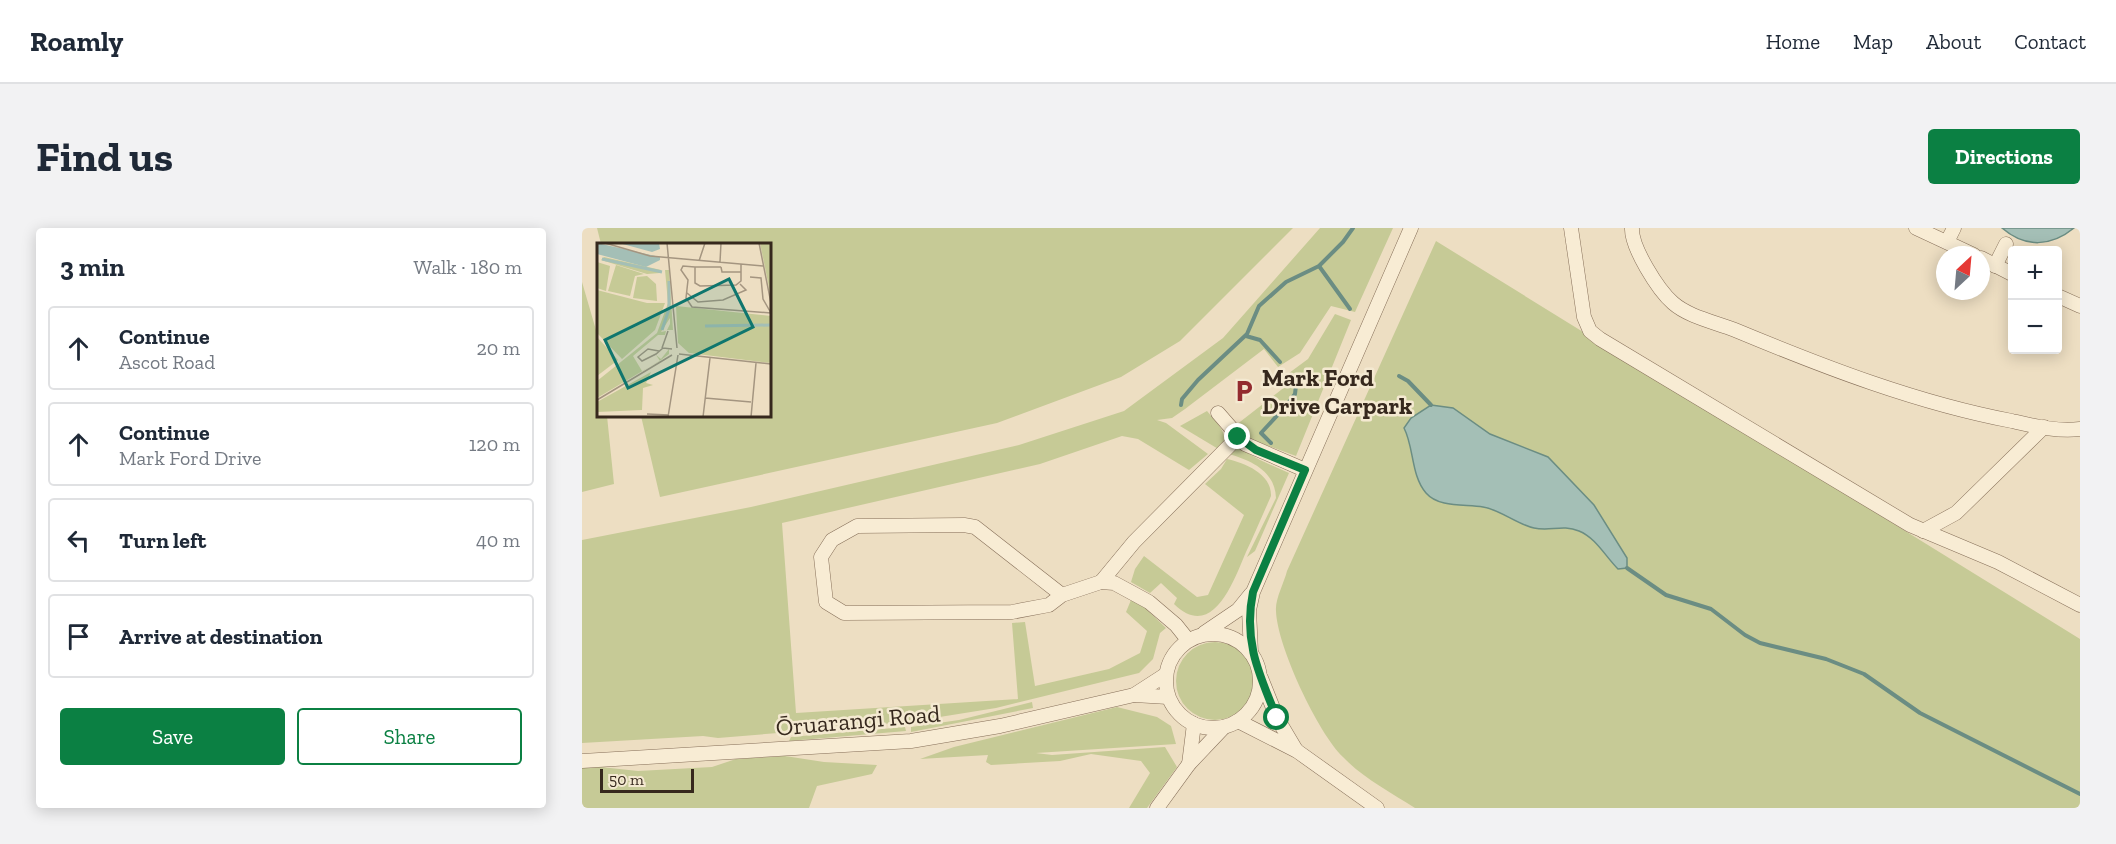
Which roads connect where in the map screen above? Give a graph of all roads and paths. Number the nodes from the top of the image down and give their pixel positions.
1 (1412, 228) edge
2 (1571, 228) edge
3 (1632, 228) edge
4 (1916, 228) edge
5 (1954, 228) edge
6 (1947, 242) junction
7 (2006, 244) dead end
8 (1955, 246) edge
9 (1990, 263) edge
10 (1995, 266) junction
11 (2008, 272) edge
12 (2062, 298) edge
13 (2080, 306) edge
14 (1218, 413) dead end
15 (2044, 427) junction
16 (2080, 429) edge
17 (1238, 437) junction
18 (1305, 470) junction
19 (1923, 531) junction
20 (1101, 582) junction
21 (1253, 592) junction
22 (1062, 595) junction
23 (2080, 605) edge
24 (1203, 634) junction
25 (1188, 640) junction
26 (1251, 653) junction
27 (1165, 675) junction
28 (1260, 676) junction
29 (1134, 695) junction
30 (1168, 697) junction
31 (1238, 721) junction
32 (1194, 724) junction
33 (1224, 727) junction
34 (1297, 751) junction
35 (582, 761) edge
36 (1189, 764) junction
37 (1158, 808) edge
38 (1377, 808) edge

1 - 18 street
2 - 19 street
3 - 15 street
4 - 6 street
5 - 6 street
6 - 8 street
7 - 10 street
9 - 10 street
10 - 11 street
12 - 13 street
14 - 17 street
15 - 16 street
15 - 19 street
17 - 18 street
17 - 20 street
18 - 21 street
19 - 23 street
20 - 22 street
20 - 25 street
21 - 24 street
21 - 26 street
22 - 22 street
24 - 25 street
24 - 26 street
25 - 27 street
26 - 28 street
27 - 29 street, Ōruarangi Road
27 - 30 street
28 - 31 street
28 - 34 street
29 - 30 street, Ōruarangi Road
29 - 35 street, Ōruarangi Road
30 - 32 street
31 - 33 street
31 - 34 street
32 - 33 street
32 - 36 street
33 - 36 street
34 - 38 street
36 - 37 street

